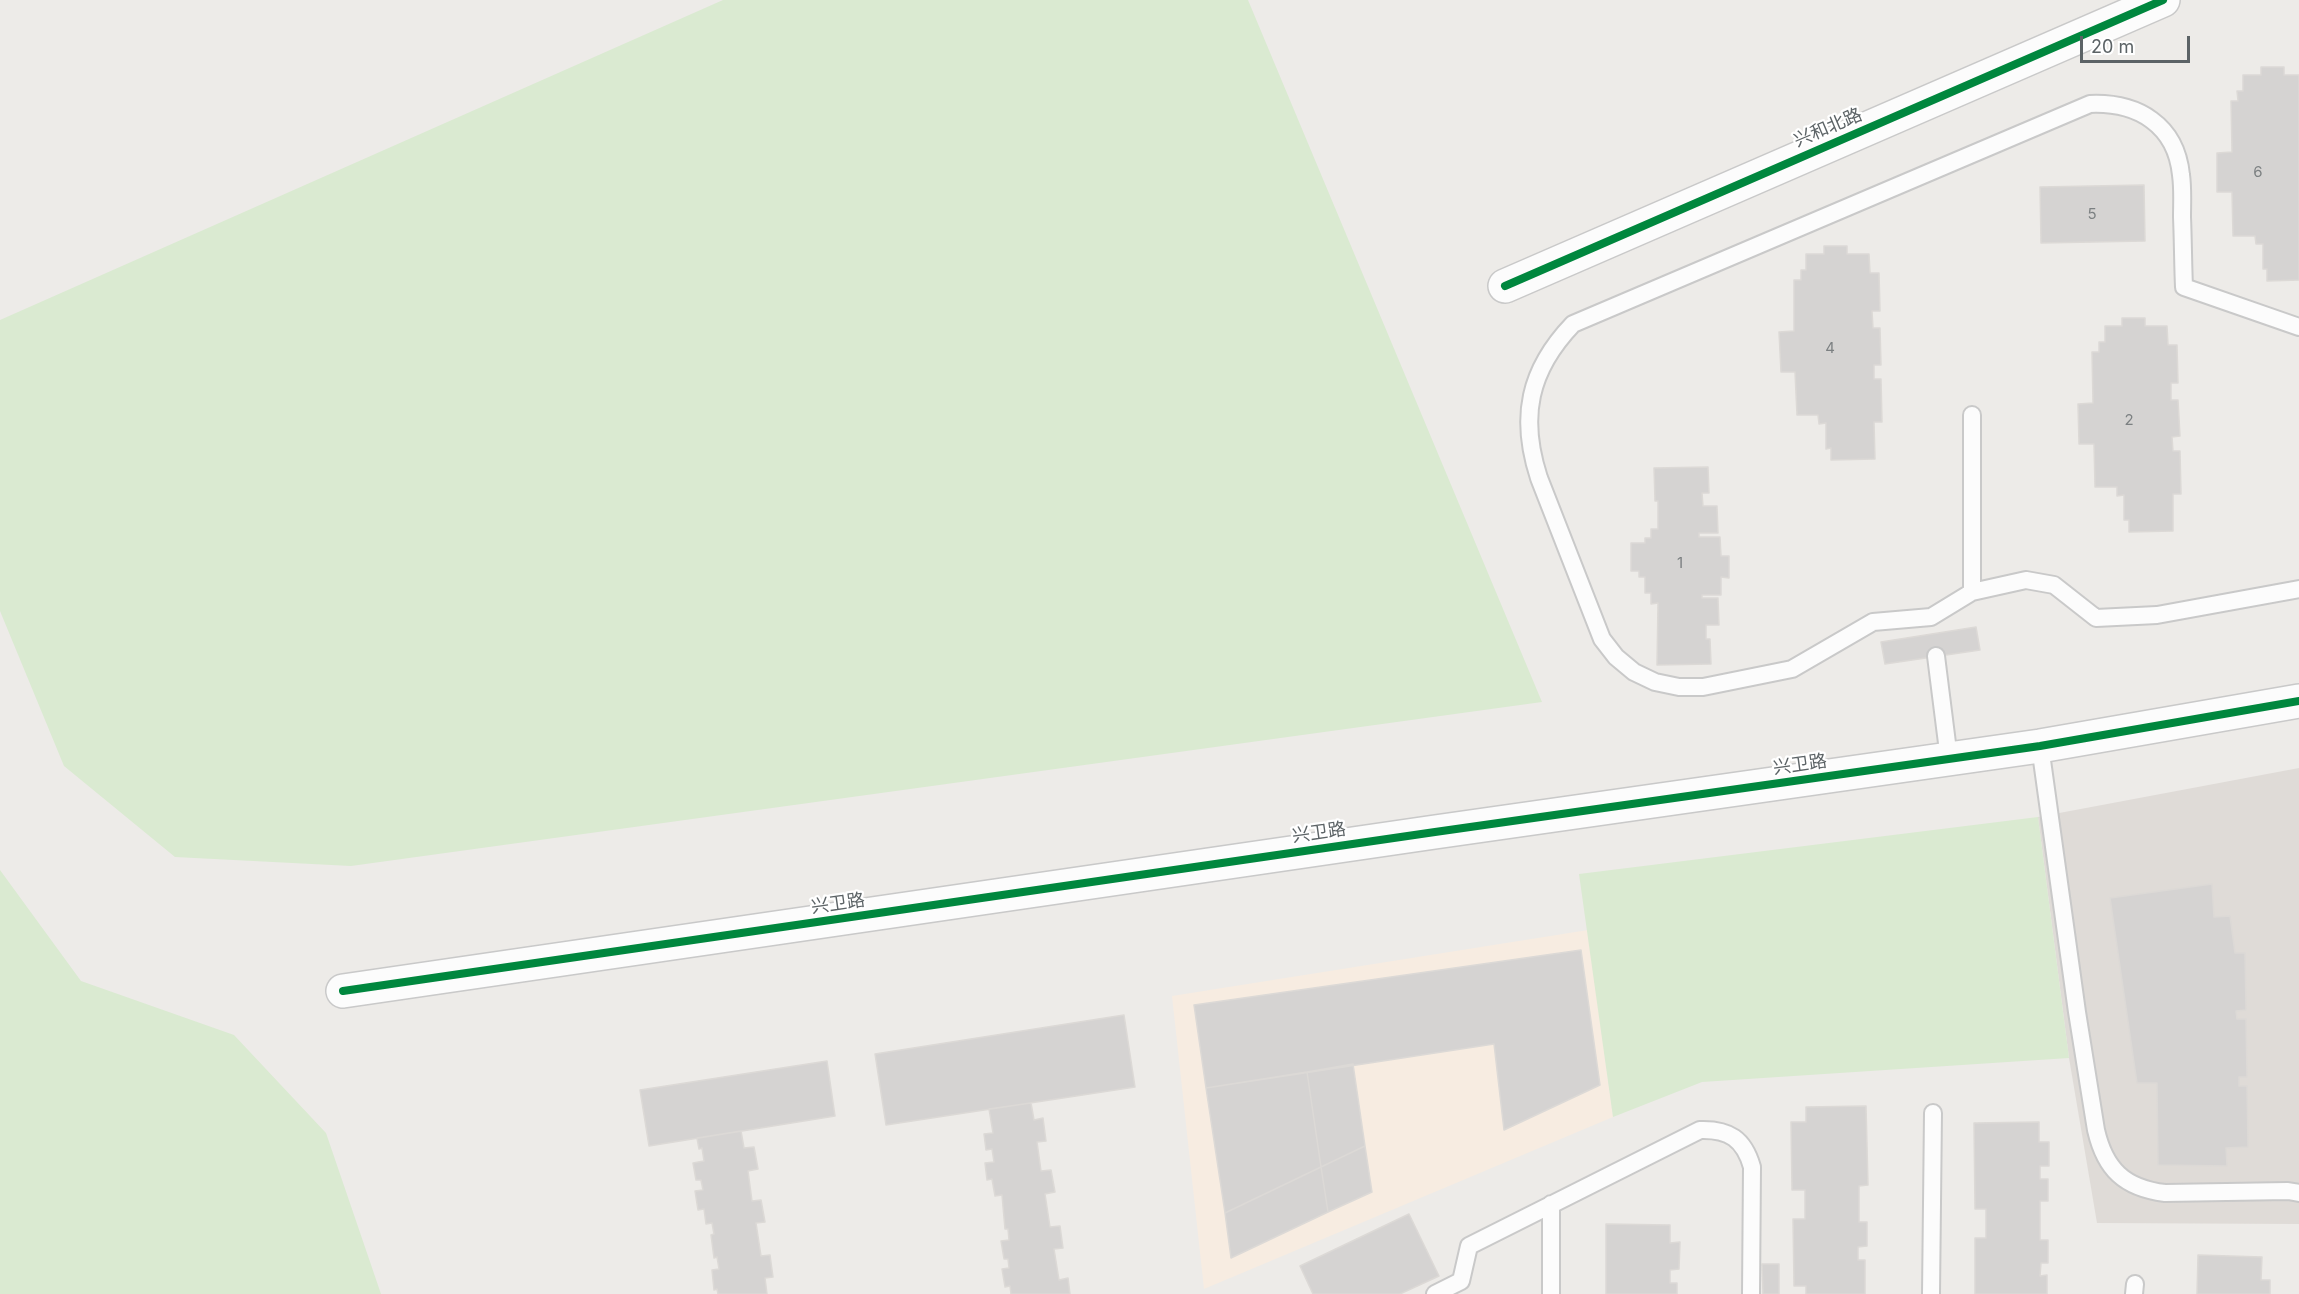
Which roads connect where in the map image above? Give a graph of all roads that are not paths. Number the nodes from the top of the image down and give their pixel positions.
1 (2163, 0) edge
2 (1505, 286) dead end
3 (2299, 327) edge
4 (1972, 415) dead end
5 (2299, 589) edge
6 (1972, 592) junction
7 (1931, 617) junction
8 (1933, 634) dead end
9 (1936, 656) dead end
10 (2299, 701) edge
11 (2040, 746) junction
12 (1949, 759) junction
13 (343, 991) dead end
14 (1933, 1113) dead end
15 (2299, 1193) edge
16 (1551, 1204) junction
17 (1435, 1294) edge
18 (1551, 1294) edge
19 (1751, 1294) edge
20 (1930, 1294) edge

1 - 2 street, 兴和北路
3 - 7 lane
4 - 6 lane
5 - 6 lane
6 - 7 lane
7 - 8 lane
9 - 12 lane
10 - 11 street, 兴卫路
11 - 12 street, 兴卫路
11 - 15 lane
12 - 13 street, 兴卫路
14 - 20 lane
16 - 17 lane
16 - 18 lane
16 - 19 lane

